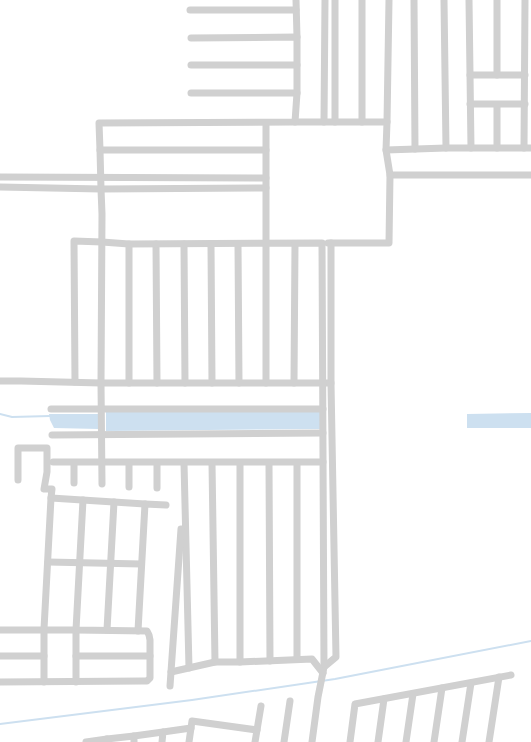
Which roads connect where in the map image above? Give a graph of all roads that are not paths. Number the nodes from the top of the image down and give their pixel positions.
1 (296, 0) edge
2 (325, 0) edge
3 (335, 0) edge
4 (362, 0) edge
5 (389, 0) edge
6 (414, 0) edge
7 (444, 0) edge
8 (469, 0) edge
9 (496, 0) edge
10 (525, 0) edge
11 (190, 10) dead end
12 (296, 10) junction
13 (297, 37) junction
14 (191, 38) dead end
15 (192, 65) dead end
16 (297, 65) junction
17 (470, 75) junction
18 (497, 75) junction
19 (525, 75) junction
20 (191, 93) dead end
21 (297, 93) junction
22 (470, 104) junction
23 (497, 104) junction
24 (525, 104) junction
25 (295, 122) junction
26 (324, 122) junction
27 (335, 122) junction
28 (362, 122) junction
29 (387, 122) junction
30 (266, 123) junction
31 (446, 148) junction
32 (470, 148) junction
33 (497, 148) junction
34 (527, 148) edge
35 (415, 149) junction
36 (100, 150) junction
37 (266, 150) junction
38 (386, 150) junction
39 (390, 175) junction
40 (531, 175) edge
41 (0, 177) edge
42 (100, 178) junction
43 (266, 178) junction
44 (0, 187) edge
45 (266, 188) junction
46 (101, 189) junction
47 (102, 242) junction
48 (266, 243) junction
49 (322, 243) junction
50 (331, 243) junction
51 (129, 244) junction
52 (156, 244) junction
53 (184, 244) junction
54 (211, 244) junction
55 (238, 244) junction
56 (295, 244) junction
57 (0, 381) edge
58 (75, 382) junction
59 (331, 382) junction
60 (101, 383) junction
61 (129, 383) junction
62 (157, 383) junction
63 (184, 383) junction
64 (212, 383) junction
65 (239, 383) junction
66 (266, 383) junction
67 (294, 383) junction
68 (322, 383) junction
69 (101, 408) junction
70 (51, 409) dead end
71 (322, 409) junction
72 (323, 433) junction
73 (102, 434) junction
74 (52, 435) dead end
75 (53, 462) dead end
76 (270, 462) junction
77 (297, 462) junction
78 (323, 462) junction
79 (74, 463) junction
80 (102, 463) junction
81 (129, 463) junction
82 (157, 463) junction
83 (184, 463) junction
84 (212, 463) junction
85 (240, 463) junction
86 (18, 480) dead end
87 (74, 482) dead end
88 (102, 484) dead end
89 (129, 487) dead end
90 (184, 487) junction
91 (157, 488) dead end
92 (51, 498) junction
93 (82, 500) junction
94 (114, 502) junction
95 (145, 504) junction
96 (166, 505) dead end
97 (48, 562) junction
98 (79, 562) junction
99 (111, 563) junction
100 (142, 564) junction
101 (44, 629) junction
102 (0, 630) edge
103 (76, 630) junction
104 (107, 630) junction
105 (138, 631) junction
106 (0, 656) edge
107 (44, 656) junction
108 (76, 656) junction
109 (150, 656) junction
110 (298, 659) junction
111 (270, 661) junction
112 (215, 662) junction
113 (240, 662) junction
114 (189, 668) junction
115 (171, 672) junction
116 (323, 672) junction
117 (511, 675) dead end
118 (499, 677) junction
119 (0, 682) edge
120 (44, 682) junction
121 (76, 682) junction
122 (470, 683) junction
123 (170, 686) dead end
124 (442, 688) junction
125 (412, 694) junction
126 (384, 699) junction
127 (290, 701) dead end
128 (261, 706) dead end
129 (191, 728) junction
130 (257, 730) junction
131 (163, 732) junction
132 (134, 739) edge
133 (107, 741) edge
134 (86, 742) edge
135 (162, 742) edge
136 (189, 742) edge
137 (255, 742) edge
138 (284, 742) edge
139 (312, 742) edge
140 (350, 742) edge
141 (378, 742) edge
142 (406, 742) edge
143 (434, 742) edge
144 (462, 742) edge
145 (490, 742) edge

1 - 12 street
2 - 26 street
3 - 27 street
4 - 28 street
5 - 29 street
6 - 35 street
7 - 31 street
8 - 17 street
9 - 18 street
10 - 19 street
11 - 12 street
12 - 13 street
13 - 14 street
13 - 16 street
15 - 16 street
16 - 21 street
17 - 18 street
17 - 22 street
18 - 19 street
19 - 24 street
20 - 21 street
21 - 25 street
22 - 23 street
22 - 32 street
23 - 24 street
23 - 33 street
24 - 34 street
25 - 26 street
25 - 30 street
26 - 27 street
27 - 28 street
28 - 29 street
29 - 38 street
30 - 36 street
30 - 37 street
31 - 32 street
31 - 35 street
32 - 33 street
33 - 34 street
35 - 38 street
36 - 37 street
36 - 42 street
37 - 43 street
38 - 39 street
39 - 40 street
39 - 50 street
41 - 42 street
42 - 43 street
42 - 46 street
43 - 45 street
44 - 46 street
45 - 46 street
45 - 48 street
46 - 47 street
47 - 51 street
47 - 58 street
47 - 60 street
48 - 55 street
48 - 56 street
48 - 66 street
49 - 50 street
49 - 56 street
49 - 68 street
50 - 59 street
51 - 52 street
51 - 61 street
52 - 53 street
52 - 62 street
53 - 54 street
53 - 63 street
54 - 55 street
54 - 64 street
55 - 65 street
56 - 67 street
57 - 58 street
58 - 60 street
59 - 68 street
59 - 116 street
60 - 61 street
60 - 69 street
61 - 62 street
62 - 63 street
63 - 64 street
64 - 65 street
65 - 66 street
66 - 67 street
67 - 68 street
68 - 71 street
69 - 70 street
69 - 71 street
69 - 73 street
71 - 72 street
72 - 73 street
72 - 78 street
73 - 74 street
73 - 80 street
75 - 79 street
76 - 77 street
76 - 85 street
76 - 111 street
77 - 78 street
77 - 110 street
78 - 116 street
79 - 80 street
79 - 87 street
80 - 81 street
80 - 88 street
81 - 82 street
81 - 89 street
82 - 83 street
82 - 91 street
83 - 84 street
83 - 90 street
84 - 85 street
84 - 112 street
85 - 113 street
86 - 92 street
90 - 114 street
90 - 115 street
92 - 93 street
92 - 97 street
93 - 94 street
93 - 98 street
94 - 95 street
94 - 99 street
95 - 96 street
95 - 100 street
97 - 98 street
97 - 101 street
98 - 99 street
98 - 103 street
99 - 100 street
99 - 104 street
100 - 105 street
101 - 102 street
101 - 103 street
101 - 107 street
103 - 104 street
103 - 108 street
104 - 105 street
105 - 109 street
106 - 107 street
107 - 120 street
108 - 109 street
108 - 121 street
109 - 121 street
110 - 111 street
110 - 116 street
111 - 113 street
112 - 113 street
112 - 114 street
114 - 115 street
115 - 123 street
116 - 139 street
117 - 118 street
118 - 122 street
118 - 145 street
119 - 120 street
120 - 121 street
122 - 124 street
122 - 144 street
124 - 125 street
124 - 143 street
125 - 126 street
125 - 142 street
126 - 140 street
126 - 141 street
127 - 138 street
128 - 130 street
129 - 130 street
129 - 131 street
129 - 136 street
130 - 137 street
131 - 132 street
131 - 135 street
132 - 133 street
133 - 134 street

